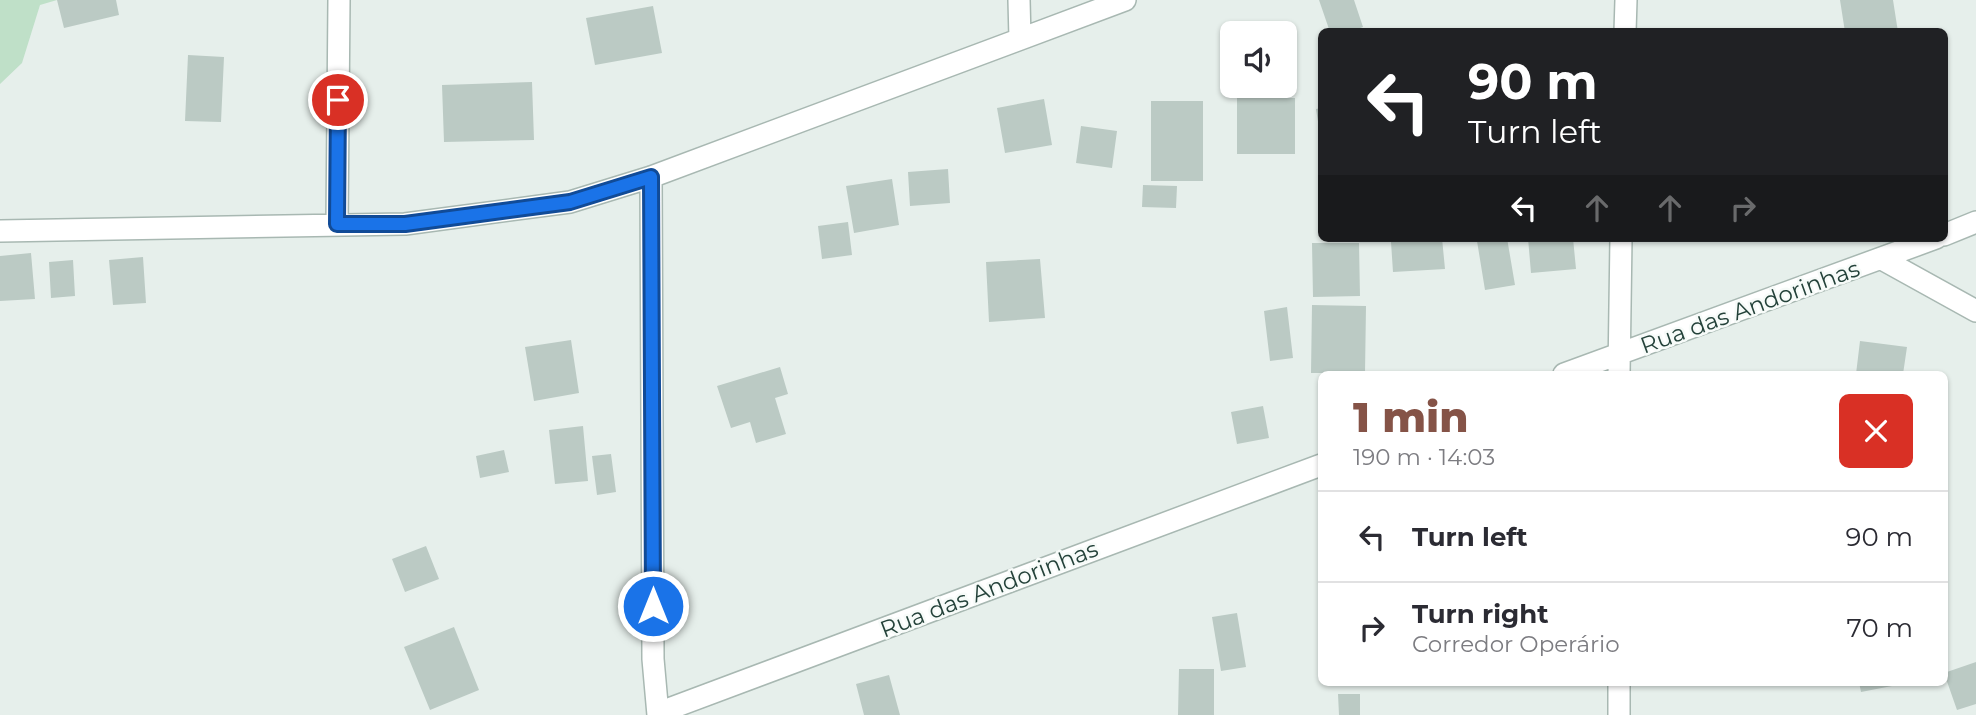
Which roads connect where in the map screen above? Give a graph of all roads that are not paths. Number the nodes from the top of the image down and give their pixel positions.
1 (339, 0) edge
2 (1019, 0) edge
3 (1125, 0) edge
4 (1626, 0) edge
5 (1625, 28) edge
6 (1020, 39) junction
7 (651, 177) junction
8 (1976, 222) edge
9 (337, 224) junction
10 (0, 231) edge
11 (1948, 233) edge
12 (1621, 242) edge
13 (1926, 242) edge
14 (1882, 259) junction
15 (1976, 311) edge
16 (1619, 364) edge
17 (1580, 371) edge
18 (1318, 466) edge
19 (1619, 686) edge
20 (657, 714) edge
21 (1619, 715) edge

1 - 9 street
2 - 6 street
3 - 6 street
4 - 5 street
6 - 7 street
7 - 9 street
7 - 20 street
8 - 11 street
9 - 10 street
12 - 16 street
13 - 14 street, Rua das Andorinhas
14 - 15 street
14 - 16 street, Rua das Andorinhas
16 - 17 street, Rua das Andorinhas
18 - 20 street, Rua das Andorinhas
19 - 21 street

